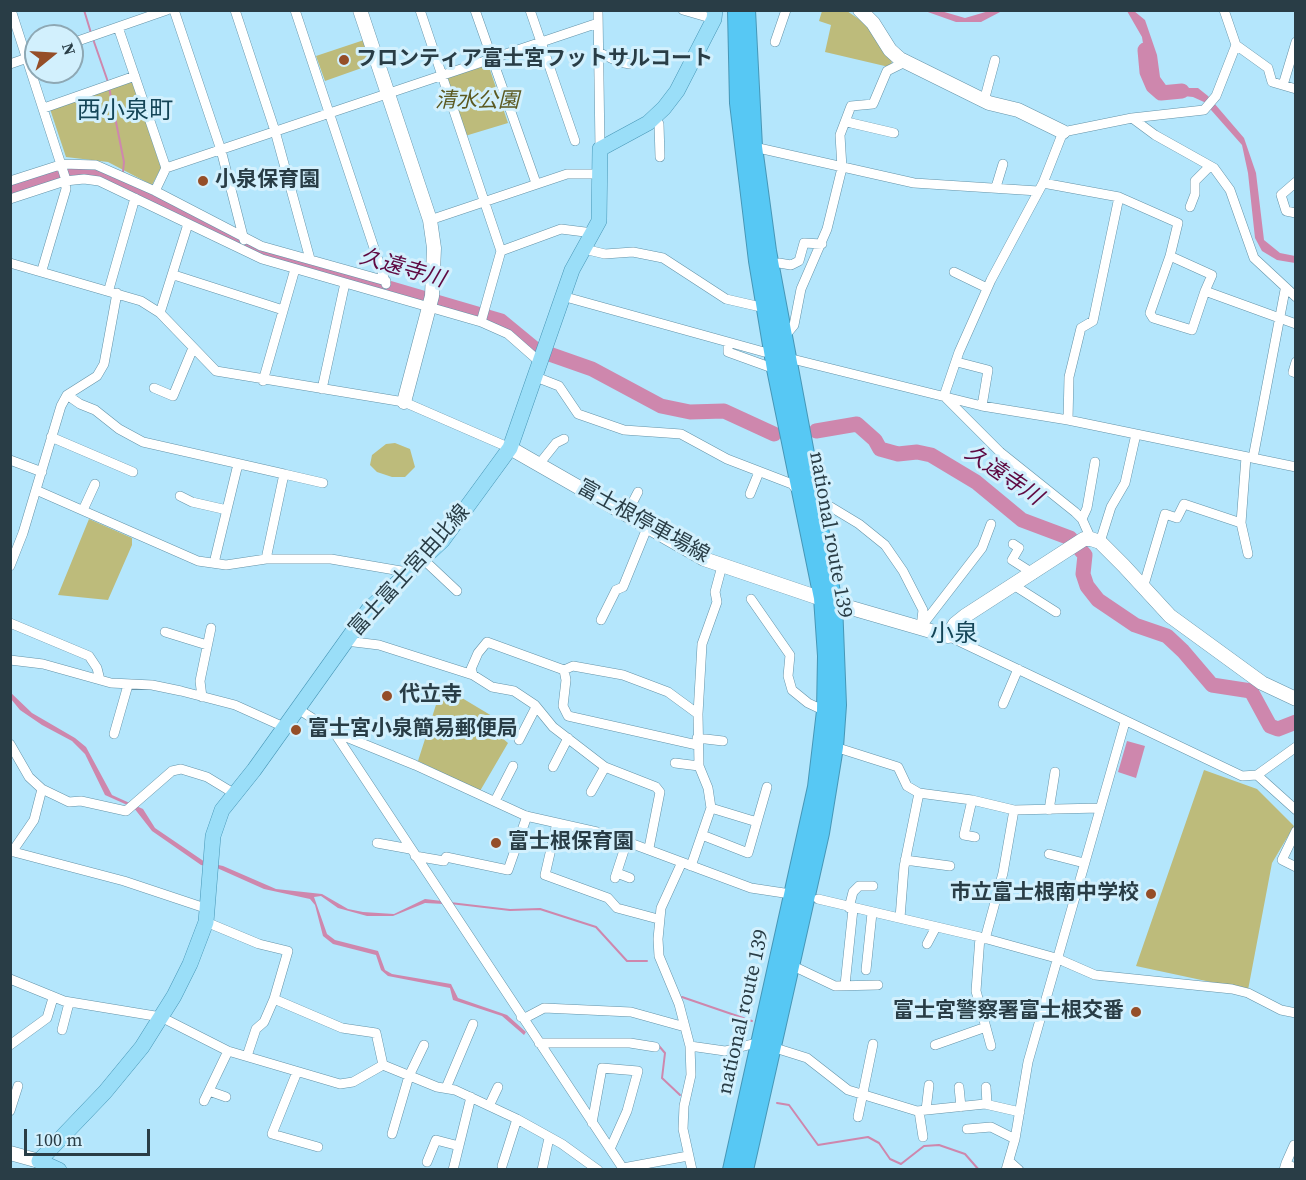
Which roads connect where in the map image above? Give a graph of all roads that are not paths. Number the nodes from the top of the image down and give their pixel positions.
1 (11, 10) edge
2 (167, 10) edge
3 (174, 10) edge
4 (235, 10) edge
5 (296, 10) edge
6 (360, 10) edge
7 (420, 10) edge
8 (475, 10) edge
9 (530, 10) edge
10 (598, 10) edge
11 (683, 10) edge
12 (736, 10) edge
13 (747, 10) edge
14 (786, 10) edge
15 (860, 10) edge
16 (1224, 10) edge
17 (715, 15) edge
18 (598, 23) junction
19 (118, 27) junction
20 (24, 39) edge
21 (84, 39) edge
22 (775, 42) dead end
23 (1296, 42) edge
24 (542, 43) junction
25 (1236, 45) junction
26 (598, 52) junction
27 (491, 58) junction
28 (995, 60) dead end
29 (905, 62) junction
30 (630, 64) dead end
31 (441, 75) junction
32 (135, 76) junction
33 (38, 84) edge
34 (1283, 85) junction
35 (1296, 89) edge
36 (387, 94) junction
37 (984, 101) junction
38 (44, 108) junction
39 (330, 114) junction
40 (655, 117) junction
41 (1132, 118) junction
42 (847, 122) junction
43 (275, 132) junction
44 (1063, 132) junction
45 (894, 133) dead end
46 (575, 141) dead end
47 (753, 147) junction
48 (221, 150) junction
49 (600, 150) junction
50 (660, 157) dead end
51 (1003, 164) dead end
52 (1210, 166) junction
53 (166, 168) junction
54 (842, 168) junction
55 (64, 173) junction
56 (600, 174) junction
57 (11, 180) edge
58 (1296, 182) edge
59 (536, 183) junction
60 (996, 187) junction
61 (1040, 187) junction
62 (155, 191) junction
63 (1119, 197) junction
64 (135, 198) junction
65 (10, 199) edge
66 (483, 201) junction
67 (1190, 207) dead end
68 (1296, 213) edge
69 (430, 220) junction
70 (188, 224) junction
71 (593, 233) junction
72 (243, 243) junction
73 (822, 244) junction
74 (584, 249) junction
75 (501, 251) junction
76 (1170, 256) junction
77 (310, 259) junction
78 (10, 263) edge
79 (779, 263) dead end
80 (295, 269) junction
81 (42, 270) junction
82 (954, 272) dead end
83 (174, 275) junction
84 (345, 283) junction
85 (387, 288) junction
86 (987, 288) junction
87 (1285, 290) junction
88 (113, 291) junction
89 (1205, 291) junction
90 (562, 296) junction
91 (1296, 297) edge
92 (430, 303) junction
93 (765, 308) junction
94 (283, 310) junction
95 (160, 313) junction
96 (482, 318) junction
97 (1279, 318) junction
98 (1296, 324) edge
99 (784, 337) junction
100 (728, 343) junction
101 (193, 348) junction
102 (764, 352) dead end
103 (542, 361) junction
104 (957, 362) junction
105 (1296, 362) edge
106 (787, 364) junction
107 (848, 373) junction
108 (1296, 373) edge
109 (263, 381) junction
110 (154, 388) dead end
111 (322, 389) junction
112 (67, 395) junction
113 (944, 396) junction
114 (404, 402) junction
115 (982, 406) junction
116 (1068, 420) junction
117 (1136, 434) junction
118 (51, 437) junction
119 (564, 439) dead end
120 (510, 448) junction
121 (1249, 457) junction
122 (10, 460) edge
123 (1095, 462) dead end
124 (540, 463) junction
125 (238, 464) junction
126 (1296, 467) edge
127 (42, 472) junction
128 (133, 472) dead end
129 (759, 472) junction
130 (284, 474) junction
131 (323, 483) dead end
132 (95, 484) dead end
133 (36, 490) junction
134 (638, 492) dead end
135 (750, 494) dead end
136 (180, 496) dead end
137 (809, 497) junction
138 (83, 510) junction
139 (227, 510) junction
140 (627, 515) junction
141 (1083, 519) junction
142 (1241, 523) junction
143 (991, 524) dead end
144 (647, 528) junction
145 (1092, 540) junction
146 (1013, 544) dead end
147 (1248, 554) dead end
148 (266, 559) junction
149 (424, 560) junction
150 (214, 563) junction
151 (10, 566) edge
152 (722, 566) junction
153 (1034, 574) junction
154 (407, 575) junction
155 (1015, 586) junction
156 (1143, 588) junction
157 (457, 591) dead end
158 (751, 599) dead end
159 (828, 601) junction
160 (1056, 612) dead end
161 (601, 620) dead end
162 (10, 623) edge
163 (921, 627) junction
164 (211, 628) dead end
165 (165, 632) dead end
166 (948, 636) junction
167 (346, 641) junction
168 (207, 645) junction
169 (10, 660) edge
170 (1018, 669) junction
171 (564, 670) junction
172 (473, 675) junction
173 (100, 680) junction
174 (128, 685) junction
175 (202, 697) junction
176 (1295, 700) edge
177 (1003, 704) dead end
178 (536, 707) junction
179 (298, 709) junction
180 (825, 711) junction
181 (698, 714) junction
182 (1125, 722) junction
183 (284, 727) junction
184 (334, 732) junction
185 (114, 734) dead end
186 (568, 738) junction
187 (519, 740) dead end
188 (723, 741) dead end
189 (697, 742) junction
190 (10, 744) edge
191 (835, 747) junction
192 (1296, 747) edge
193 (675, 764) dead end
194 (513, 766) dead end
195 (699, 766) junction
196 (554, 767) dead end
197 (605, 767) junction
198 (1055, 772) dead end
199 (1257, 775) junction
200 (767, 787) dead end
201 (42, 789) junction
202 (591, 792) dead end
203 (919, 793) junction
204 (235, 794) junction
205 (972, 800) junction
206 (495, 801) junction
207 (711, 808) junction
208 (1100, 808) junction
209 (1014, 810) junction
210 (1049, 810) junction
211 (1296, 810) edge
212 (527, 816) junction
213 (757, 822) junction
214 (556, 823) junction
215 (1296, 831) edge
216 (702, 836) junction
217 (975, 837) dead end
218 (627, 841) junction
219 (377, 843) dead end
220 (650, 848) junction
221 (11, 851) edge
222 (412, 852) junction
223 (1049, 854) dead end
224 (905, 860) junction
225 (682, 862) junction
226 (1084, 863) junction
227 (691, 866) junction
228 (950, 866) dead end
229 (1296, 867) edge
230 (630, 878) dead end
231 (873, 886) dead end
232 (784, 893) dead end
233 (818, 899) dead end
234 (851, 909) junction
235 (872, 913) junction
236 (207, 915) junction
237 (900, 918) junction
238 (658, 919) junction
239 (936, 927) junction
240 (983, 938) junction
241 (927, 944) dead end
242 (1056, 958) junction
243 (791, 965) junction
244 (866, 970) dead end
245 (10, 980) edge
246 (845, 985) junction
247 (878, 985) dead end
248 (53, 998) junction
249 (274, 999) junction
250 (69, 1003) junction
251 (1296, 1013) edge
252 (161, 1017) junction
253 (521, 1017) junction
254 (473, 1024) dead end
255 (685, 1027) junction
256 (986, 1027) junction
257 (62, 1030) dead end
258 (539, 1043) junction
259 (873, 1044) dead end
260 (10, 1045) edge
261 (424, 1045) dead end
262 (766, 1045) junction
263 (935, 1045) dead end
264 (690, 1046) junction
265 (991, 1046) dead end
266 (656, 1047) dead end
267 (228, 1051) junction
268 (247, 1056) junction
269 (383, 1065) junction
270 (297, 1072) junction
271 (409, 1076) junction
272 (18, 1086) dead end
273 (929, 1086) dead end
274 (498, 1087) dead end
275 (958, 1087) dead end
276 (986, 1087) dead end
277 (446, 1088) junction
278 (209, 1091) junction
279 (861, 1094) junction
280 (226, 1097) dead end
281 (471, 1097) junction
282 (204, 1101) dead end
283 (987, 1104) junction
284 (489, 1106) junction
285 (961, 1107) junction
286 (10, 1111) edge
287 (923, 1111) junction
288 (1020, 1112) junction
289 (858, 1117) dead end
290 (517, 1119) junction
291 (592, 1123) junction
292 (967, 1129) dead end
293 (392, 1134) dead end
294 (923, 1137) dead end
295 (549, 1138) junction
296 (1015, 1139) junction
297 (1294, 1145) edge
298 (459, 1146) junction
299 (318, 1147) dead end
300 (610, 1149) junction
301 (10, 1153) edge
302 (688, 1156) junction
303 (427, 1162) dead end
304 (37, 1165) edge
305 (1007, 1165) edge
306 (502, 1166) dead end
307 (1285, 1166) edge
308 (1296, 1168) edge
309 (623, 1169) edge
310 (59, 1170) edge
311 (453, 1170) edge
312 (542, 1170) edge
313 (598, 1170) edge
314 (692, 1170) edge
315 (731, 1170) edge
316 (744, 1170) edge
317 (1019, 1170) edge

1 - 20 street
2 - 19 street
3 - 48 street
4 - 43 street
5 - 39 street
6 - 36 main road
7 - 31 street
8 - 27 street
9 - 24 street
10 - 18 street
11 - 17 street
12 - 93 highway, national route 139
13 - 47 highway, national route 139
14 - 22 street
15 - 29 main road
16 - 25 street
17 - 40 main road
18 - 24 street
18 - 26 street
19 - 21 street
19 - 32 street
23 - 34 street
24 - 27 street
24 - 46 street
25 - 34 street
25 - 41 street
26 - 30 street
26 - 49 street
27 - 31 street
27 - 59 street
28 - 37 street
29 - 37 main road
29 - 42 street
31 - 36 street
31 - 66 street
32 - 38 street
32 - 53 street
33 - 38 street
34 - 35 street
36 - 39 street
36 - 69 main road
37 - 44 main road
38 - 55 street
39 - 43 street
39 - 85 street
40 - 49 main road
40 - 50 street
41 - 44 street
41 - 52 street
42 - 45 street
42 - 54 street
43 - 48 street
43 - 77 street
44 - 61 street
47 - 54 street
47 - 99 highway, national route 139
48 - 53 street
48 - 72 street
49 - 56 main road, 富士富士宮由比線
51 - 60 street
52 - 67 street
52 - 87 street
53 - 62 street
54 - 60 street
54 - 73 street
55 - 57 street
55 - 62 street
55 - 64 street
55 - 65 street
55 - 81 street
56 - 59 street
56 - 71 main road, 富士富士宮由比線
58 - 68 street
59 - 66 street
60 - 61 street
61 - 63 street
61 - 86 street
62 - 72 street
63 - 76 street
63 - 116 street
64 - 70 street
64 - 88 street
66 - 69 street
66 - 75 street
69 - 92 main road
70 - 72 street
70 - 83 street
71 - 74 main road, 富士富士宮由比線
71 - 75 street
72 - 77 street
72 - 80 street
73 - 79 street
73 - 99 street
74 - 90 main road, 富士富士宮由比線
74 - 93 street
75 - 96 street
76 - 89 street
76 - 89 street
77 - 85 street
78 - 81 street
80 - 84 street
80 - 94 street
81 - 88 street
82 - 86 street
83 - 94 street
83 - 95 street
84 - 85 street
84 - 111 street
85 - 92 street
86 - 104 street
87 - 91 street
87 - 97 street
88 - 95 street
88 - 112 street
89 - 97 street
90 - 100 street
90 - 103 main road, 富士富士宮由比線
92 - 96 street
92 - 114 main road
93 - 106 highway, national route 139
94 - 109 street
95 - 101 street
96 - 103 street
97 - 98 street
97 - 121 street
99 - 106 highway, national route 139
100 - 102 street
100 - 106 street
101 - 109 street
101 - 110 street
103 - 120 main road, 富士富士宮由比線
103 - 129 street
104 - 113 street
104 - 115 street
105 - 108 street
106 - 107 street
106 - 107 street
106 - 137 highway, national route 139
107 - 113 street
109 - 111 street
111 - 114 street
112 - 118 street
112 - 125 street
113 - 115 street
113 - 141 street
114 - 120 street
115 - 116 street
116 - 117 street
117 - 121 street
117 - 145 street
118 - 127 street
118 - 128 street
119 - 124 street
120 - 124 main road, 富士根停車場線
120 - 149 main road, 富士富士宮由比線
121 - 126 street
121 - 142 street
122 - 127 street
123 - 141 street
124 - 140 main road, 富士根停車場線
125 - 130 street
125 - 139 street
127 - 133 street
129 - 135 street
129 - 137 street
130 - 131 street
130 - 148 street
132 - 138 street
133 - 138 street
133 - 151 street
134 - 140 street
136 - 139 street
137 - 159 highway, national route 139
137 - 163 street
138 - 150 street
139 - 150 street
140 - 144 main road, 富士根停車場線
141 - 145 street
142 - 147 street
142 - 156 street
143 - 163 street
144 - 152 main road, 富士根停車場線
144 - 161 street
145 - 153 main road
145 - 156 main road
146 - 153 street
148 - 150 street
148 - 154 street
149 - 154 main road, 富士富士宮由比線
149 - 157 street
152 - 159 main road, 富士根停車場線
152 - 181 street
153 - 155 main road
154 - 167 main road, 富士富士宮由比線
155 - 160 street
155 - 166 main road
156 - 176 main road
158 - 180 street
159 - 163 main road, 富士根停車場線
159 - 180 highway, national route 139
159 - 191 highway, national route 139
162 - 173 street
163 - 166 main road, 富士根停車場線
164 - 168 street
165 - 168 street
166 - 170 street
167 - 172 street
167 - 179 main road, 富士富士宮由比線
168 - 175 street
169 - 173 street
170 - 177 street
170 - 182 street
171 - 172 street
171 - 181 street
171 - 189 street
172 - 178 street
173 - 174 street
174 - 175 street
174 - 185 street
175 - 183 street
178 - 186 street
178 - 187 street
179 - 183 main road, 富士富士宮由比線
179 - 184 street
180 - 262 highway, national route 139
181 - 189 street
182 - 199 street
182 - 208 street
183 - 204 main road, 富士富士宮由比線
184 - 206 street
184 - 222 street
186 - 196 street
186 - 197 street
188 - 189 street
189 - 195 street
190 - 201 street
191 - 203 street
191 - 243 highway, national route 139
192 - 199 street
193 - 195 street
194 - 206 street
195 - 207 street
197 - 202 street
197 - 220 street
198 - 210 street
199 - 211 street
200 - 213 street
201 - 204 street
201 - 221 street
203 - 205 street
203 - 224 street
204 - 236 main road, 富士富士宮由比線
205 - 209 street
205 - 217 street
206 - 212 street
207 - 213 street
207 - 216 street
208 - 210 street
208 - 226 street
209 - 210 street
209 - 240 street
212 - 214 street
212 - 222 street
213 - 216 street
214 - 218 street
214 - 238 street
215 - 229 street
216 - 227 street
218 - 220 street
218 - 230 street
219 - 222 street
220 - 225 street
221 - 236 street
222 - 253 street
223 - 226 street
224 - 228 street
224 - 237 street
225 - 227 street
225 - 238 street
226 - 242 street
227 - 232 street
231 - 234 street
233 - 234 street
234 - 235 street
234 - 246 street
235 - 237 street
235 - 244 street
236 - 249 street
236 - 252 main road, 富士富士宮由比線
237 - 239 street
238 - 255 street
239 - 240 street
239 - 241 street
240 - 242 street
240 - 256 street
242 - 251 street
242 - 288 street
243 - 246 street
243 - 262 highway, national route 139
245 - 248 street
246 - 247 street
248 - 250 street
248 - 260 street
249 - 268 street
249 - 269 street
250 - 252 street
250 - 257 street
252 - 267 street
252 - 304 main road, 富士富士宮由比線
253 - 255 street
253 - 258 street
254 - 277 street
255 - 264 street
256 - 263 street
256 - 265 street
258 - 266 street
258 - 291 street
259 - 279 street
261 - 271 street
262 - 264 street
262 - 279 street
262 - 315 highway, national route 139
262 - 316 highway, national route 139
264 - 302 street
267 - 268 street
267 - 278 street
268 - 270 street
269 - 270 street
269 - 271 street
270 - 299 street
271 - 277 street
271 - 293 street
272 - 286 street
273 - 287 street
274 - 284 street
275 - 285 street
276 - 283 street
277 - 281 street
278 - 280 street
278 - 282 street
279 - 287 street
279 - 289 street
281 - 284 street
281 - 298 street
283 - 285 street
283 - 288 street
284 - 290 street
285 - 287 street
287 - 294 street
288 - 296 street
290 - 295 street
290 - 306 street
291 - 300 street
291 - 300 street
292 - 296 street
295 - 312 street
295 - 313 street
296 - 305 street
297 - 307 street
298 - 303 street
298 - 311 street
300 - 309 street
301 - 304 main road
302 - 309 street
302 - 314 street
304 - 310 main road
305 - 317 street
307 - 308 street

